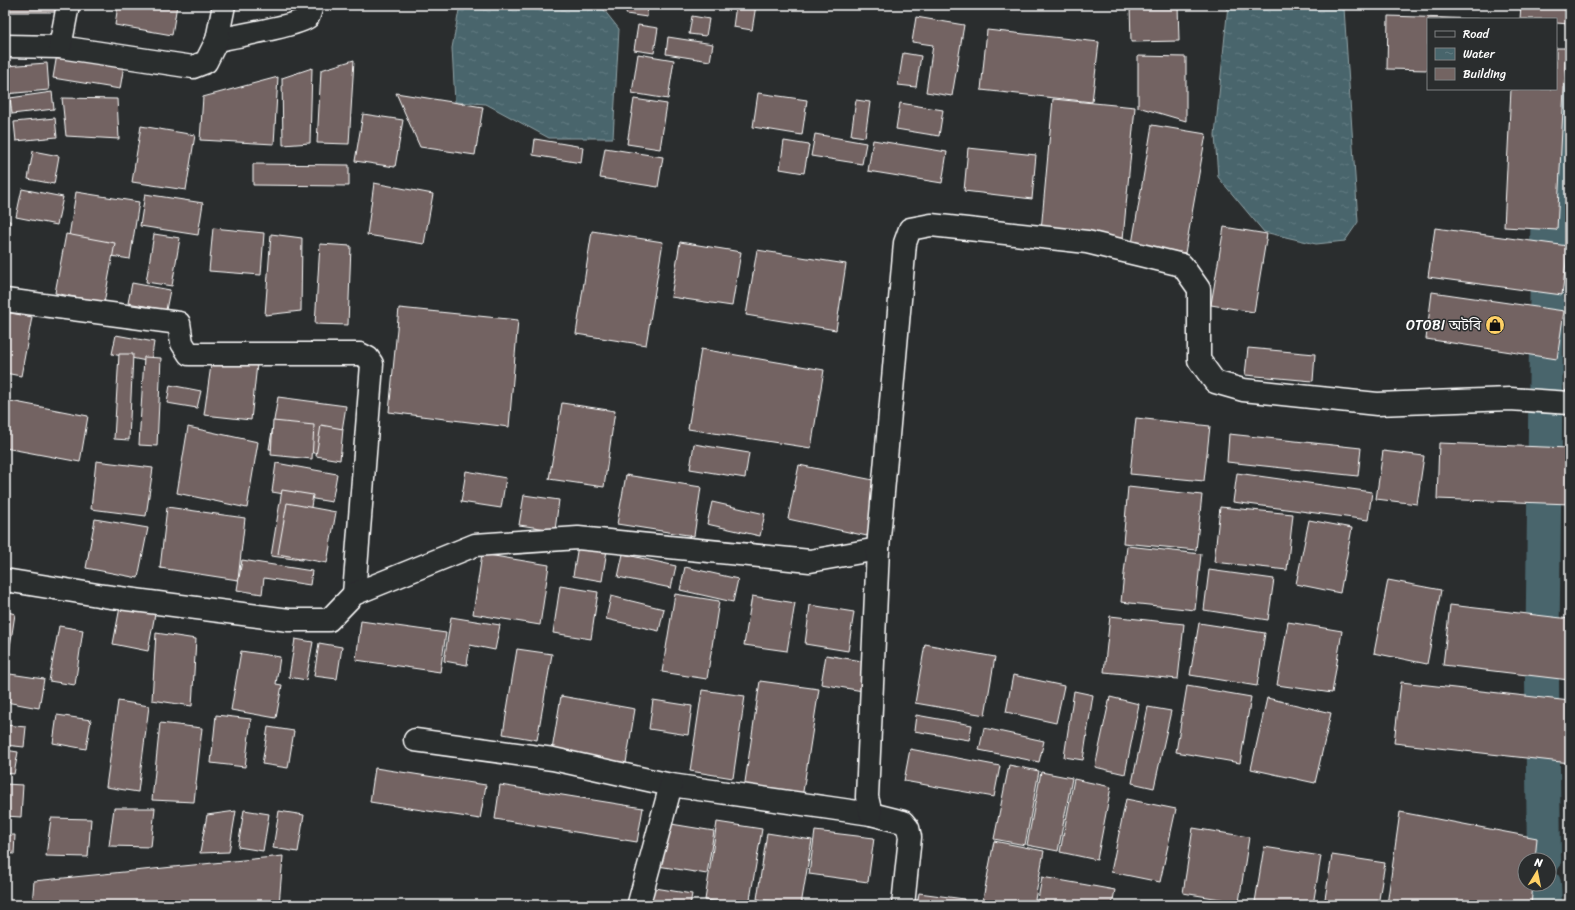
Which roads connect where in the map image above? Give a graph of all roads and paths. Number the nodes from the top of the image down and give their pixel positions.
1 (68, 5) edge
2 (224, 5) edge
3 (312, 5) edge
4 (217, 40) junction
5 (5, 46) edge
6 (60, 47) junction
7 (5, 300) edge
8 (1570, 403) edge
9 (878, 549) junction
10 (5, 580) edge
11 (354, 594) junction
12 (415, 740) dead end
13 (671, 785) junction
14 (871, 814) junction
15 (639, 903) dead end
16 (903, 905) edge

1 - 6 street
2 - 4 street
3 - 4 street
4 - 6 street
5 - 6 street
7 - 11 street
8 - 9 street
9 - 11 street
9 - 14 street
10 - 11 street
12 - 13 street
13 - 14 street
13 - 15 street
14 - 16 street

